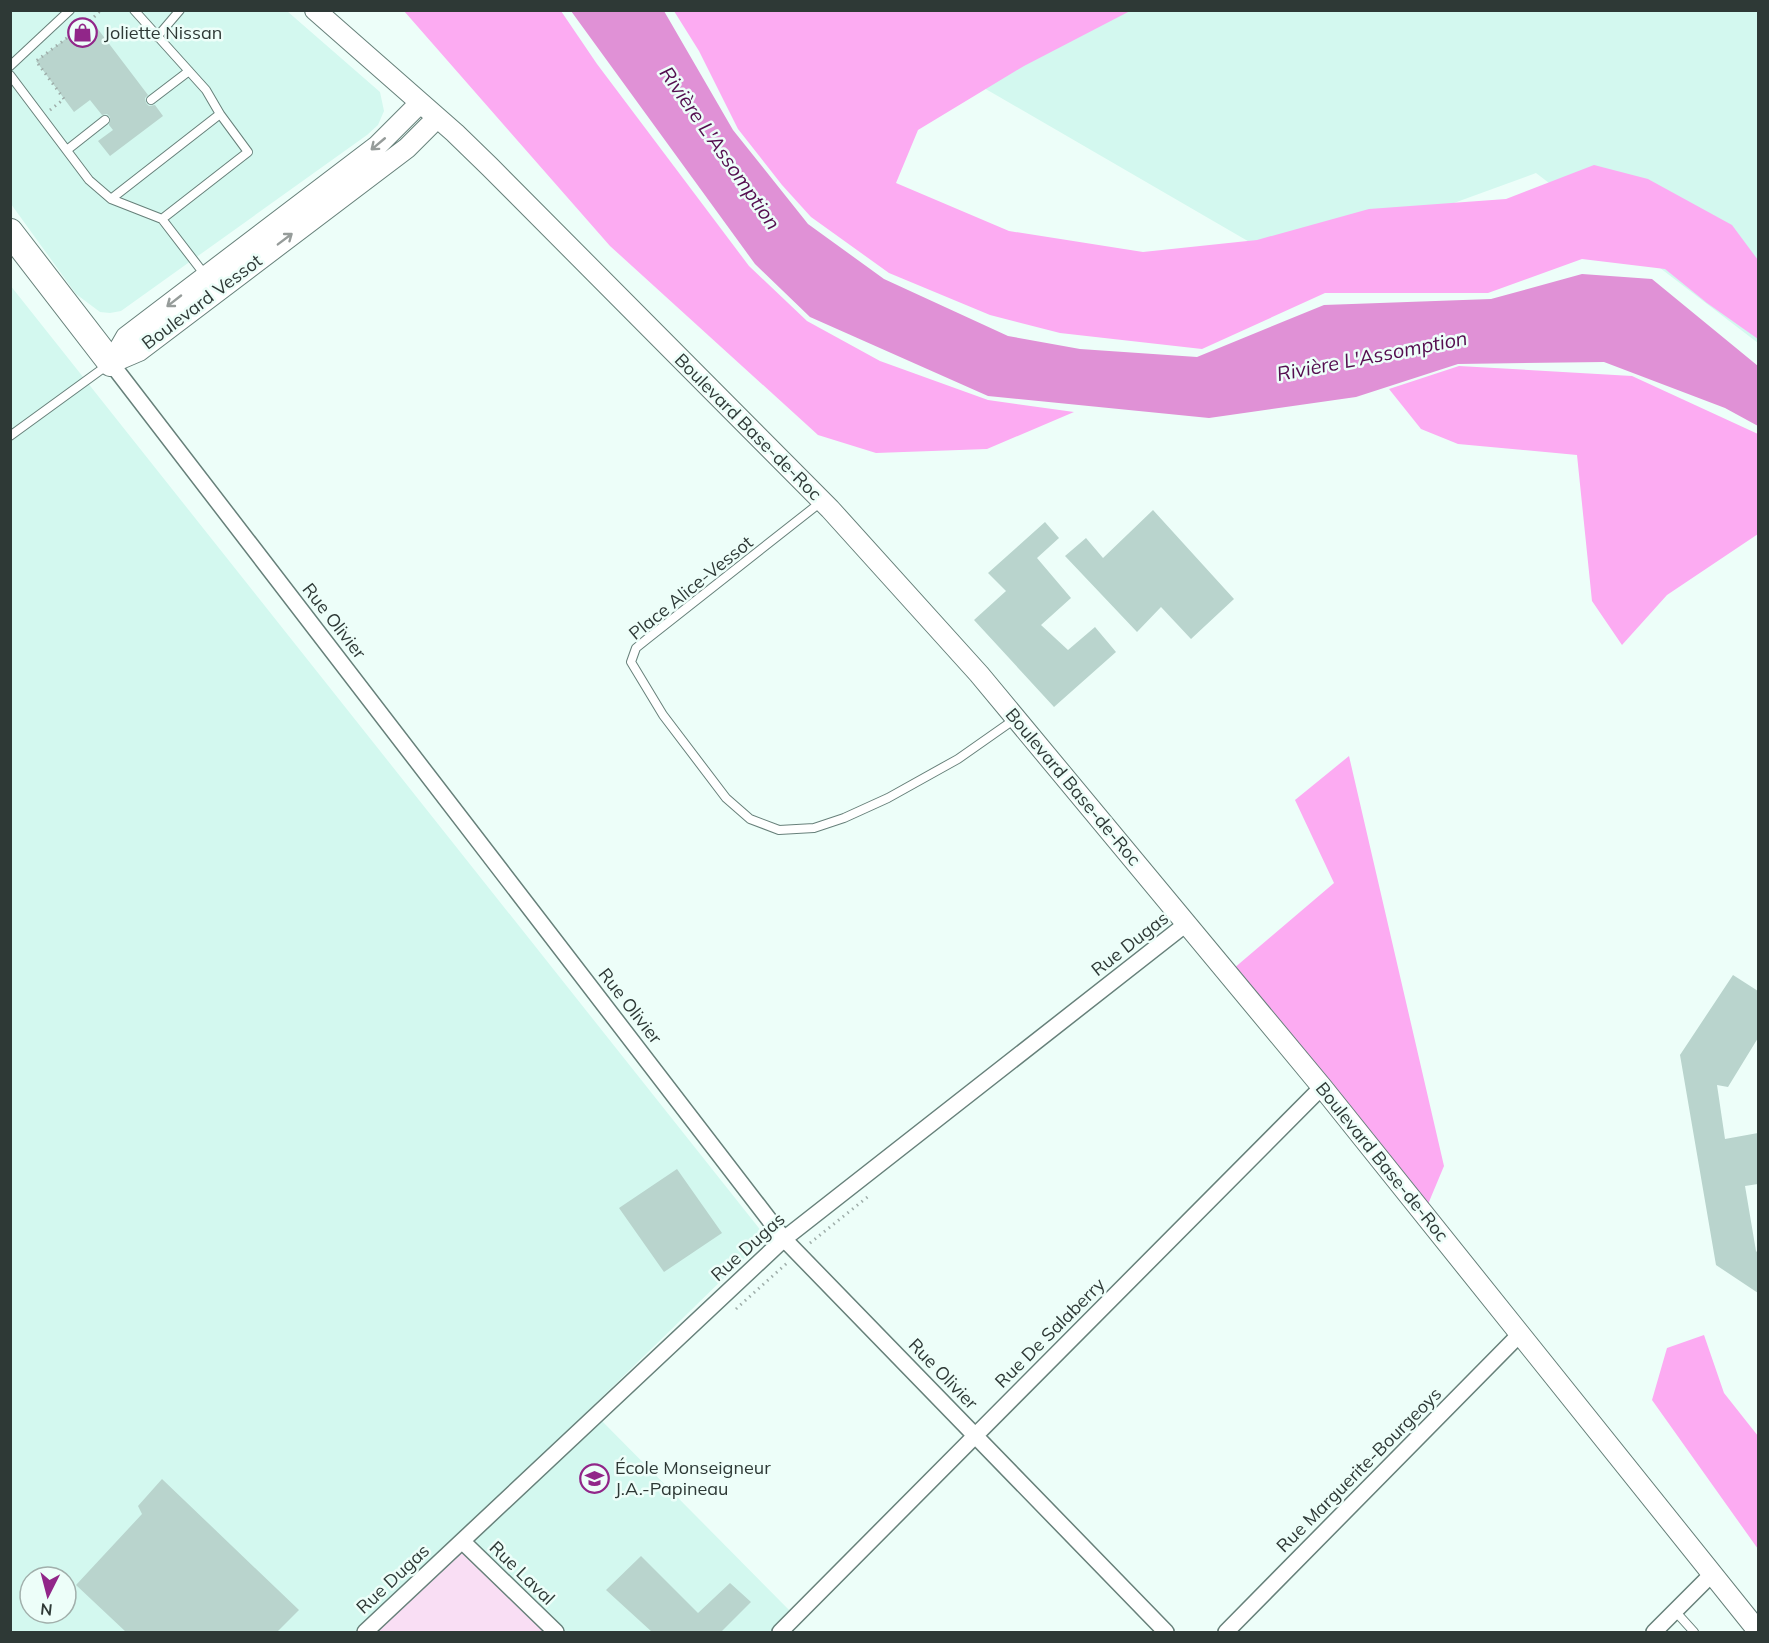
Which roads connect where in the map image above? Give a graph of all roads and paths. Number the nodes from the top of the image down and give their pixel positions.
1 (70, 10) edge
2 (101, 10) edge
3 (134, 10) edge
4 (180, 10) edge
5 (315, 10) edge
6 (157, 37) junction
7 (10, 66) edge
8 (189, 71) junction
9 (10, 75) edge
10 (64, 99) dead end
11 (151, 100) dead end
12 (420, 103) junction
13 (220, 114) junction
14 (437, 117) junction
15 (105, 120) dead end
16 (67, 150) junction
17 (111, 199) junction
18 (162, 219) junction
19 (10, 232) edge
20 (206, 276) junction
21 (111, 363) junction
22 (10, 436) edge
23 (822, 500) junction
24 (1016, 718) junction
25 (1186, 924) junction
26 (1322, 1087) junction
27 (784, 1239) junction
28 (1520, 1335) junction
29 (975, 1436) junction
30 (462, 1541) junction
31 (1712, 1574) junction
32 (1675, 1610) junction
33 (1758, 1631) edge
34 (364, 1632) edge
35 (556, 1632) edge
36 (780, 1632) edge
37 (1166, 1632) edge
38 (1226, 1632) edge
39 (1653, 1632) edge
40 (1694, 1632) edge

1 - 7 lane
2 - 10 path
3 - 6 lane
4 - 6 lane
5 - 12 street, Boulevard Base-de-Roc
6 - 8 lane
8 - 11 lane
8 - 13 lane
9 - 16 lane
12 - 14 street, Boulevard Base-de-Roc
12 -> 20 street, Boulevard Vessot
13 - 17 lane
13 - 18 lane
21 -> 14 street, Boulevard Vessot
14 - 23 street, Boulevard Base-de-Roc
15 - 16 lane
16 - 17 lane
17 - 18 lane
18 - 20 lane
19 - 21 highway
20 -> 21 street, Boulevard Vessot
21 - 22 lane
21 - 27 street, Rue Olivier
23 - 24 street, Boulevard Base-de-Roc
23 - 24 lane, Place Alice-Vessot
24 - 25 street, Boulevard Base-de-Roc
25 - 26 street, Boulevard Base-de-Roc
25 - 27 street, Rue Dugas
26 - 28 street, Boulevard Base-de-Roc
26 - 29 street, Rue De Salaberry
27 - 29 street, Rue Olivier
27 - 30 street, Rue Dugas
28 - 31 street, Boulevard Base-de-Roc
28 - 38 street, Rue Marguerite-Bourgeoys
29 - 36 street, Rue De Salaberry
29 - 37 street, Rue Olivier
30 - 34 street, Rue Dugas
30 - 35 street, Rue Laval
31 - 32 street
31 - 33 street, Boulevard Base-de-Roc
32 - 39 street
32 - 40 lane

